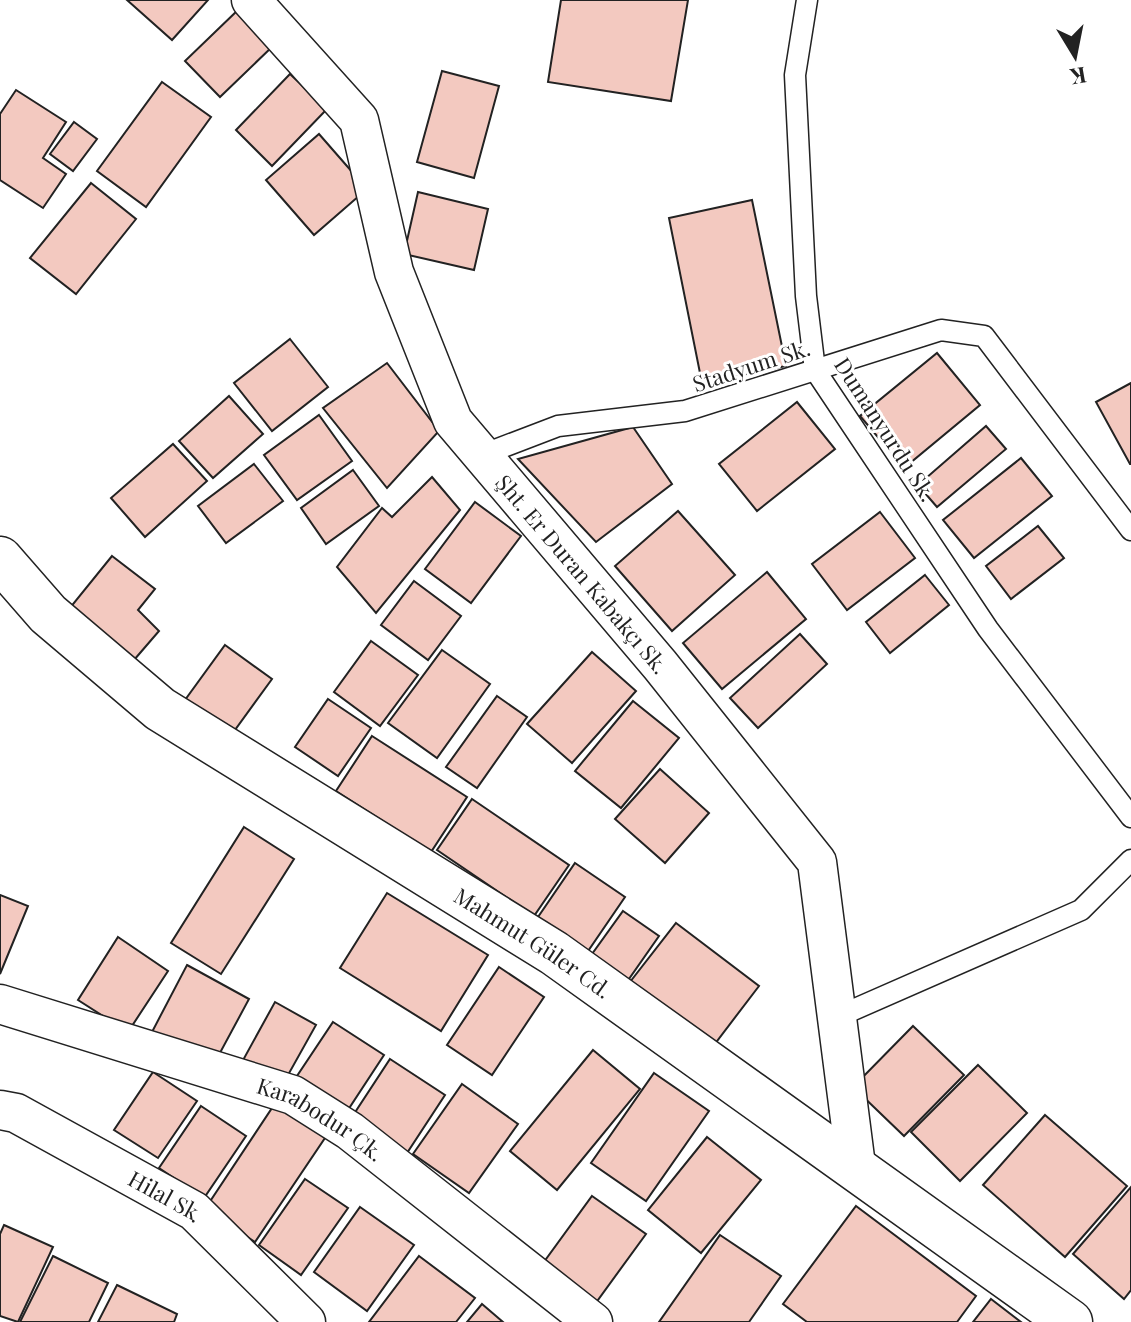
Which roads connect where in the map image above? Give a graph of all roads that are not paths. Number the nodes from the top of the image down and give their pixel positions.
1 (251, 0) edge
2 (807, 0) edge
3 (815, 370) junction
4 (482, 455) junction
5 (1131, 530) edge
6 (0, 559) edge
7 (1131, 817) edge
8 (1131, 860) edge
9 (0, 1004) edge
10 (837, 1017) junction
11 (0, 1110) edge
12 (856, 1166) junction
13 (306, 1322) edge
14 (593, 1322) edge
15 (1070, 1322) edge

1 - 4 street, Şht. Er Duran Kabakçı Sk.
2 - 3 lane, Dumanyurdu Sk.
3 - 4 lane, Stadyum Sk.
3 - 5 lane, Stadyum Sk.
3 - 7 lane, Dumanyurdu Sk.
4 - 10 street, Şht. Er Duran Kabakçı Sk.
6 - 12 street, Mahmut Güler Cd.
8 - 10 lane
9 - 14 street, Karabodur Çk.
10 - 12 street, Şht. Er Duran Kabakçı Sk.
11 - 13 street, Hilal Sk.
12 - 15 street, Mahmut Güler Cd.

